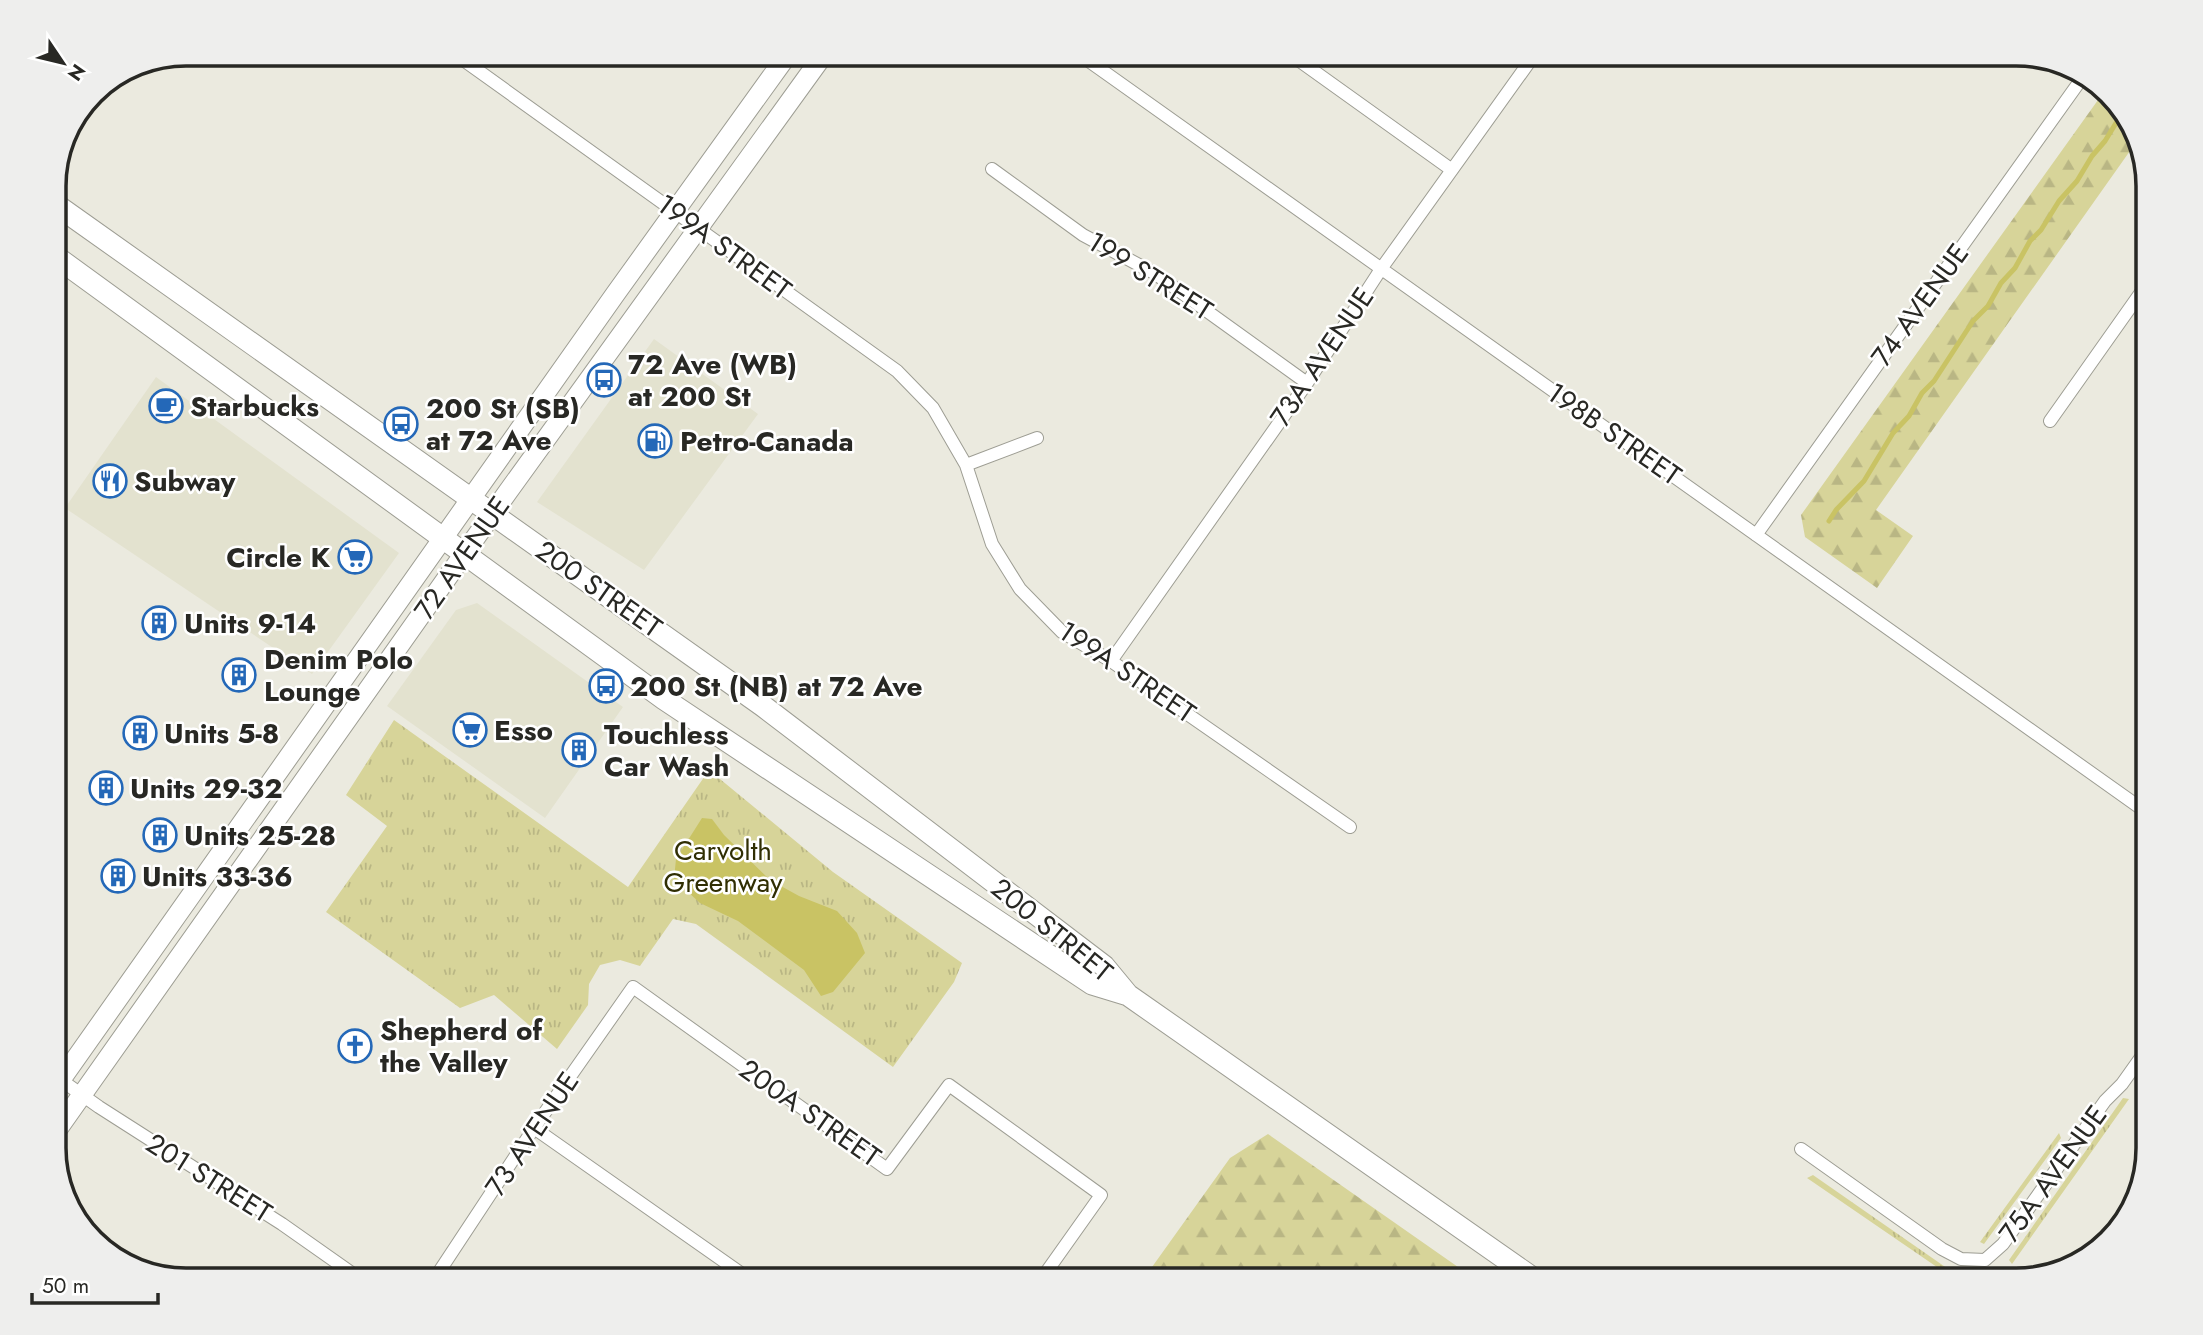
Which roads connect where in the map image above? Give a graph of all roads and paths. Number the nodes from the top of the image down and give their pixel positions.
1 (472, 66) edge
2 (779, 66) edge
3 (815, 66) edge
4 (1096, 66) edge
5 (1307, 66) edge
6 (1526, 66) edge
7 (2078, 84) edge
8 (992, 169) dead end
9 (1452, 170) junction
10 (675, 211) junction
11 (67, 212) edge
12 (697, 229) junction
13 (67, 265) edge
14 (1381, 269) junction
15 (2136, 298) edge
16 (1307, 383) junction
17 (2050, 421) dead end
18 (1037, 438) dead end
19 (966, 465) junction
20 (471, 498) junction
21 (493, 514) junction
22 (1756, 535) junction
23 (443, 538) junction
24 (464, 554) junction
25 (1111, 661) junction
26 (2136, 805) edge
27 (1350, 827) dead end
28 (633, 988) joint
29 (1128, 995) junction
30 (2136, 1064) edge
31 (67, 1067) edge
32 (67, 1087) edge
33 (82, 1095) junction
34 (67, 1116) edge
35 (534, 1128) junction
36 (1801, 1149) dead end
37 (345, 1268) edge
38 (442, 1268) edge
39 (733, 1268) edge
40 (1049, 1268) edge
41 (1518, 1268) edge

1 - 10 street, 199A STREET
2 - 10 main road, 72 AVENUE
3 - 12 main road, 72 AVENUE
4 - 14 street, 198B STREET
5 - 9 street
6 - 9 street, 73A AVENUE
7 - 22 street, 74 AVENUE
8 - 16 street, 199 STREET
9 - 14 street, 73A AVENUE
10 - 12 street, 199A STREET
10 - 20 main road, 72 AVENUE
11 - 20 main road, 200 STREET
12 - 19 street, 199A STREET
12 - 21 main road, 72 AVENUE
13 - 23 main road, 200 STREET
14 - 16 street, 73A AVENUE
14 - 22 street, 198B STREET
15 - 17 street
16 - 25 street, 73A AVENUE
18 - 19 street
19 - 25 street, 199A STREET
20 - 21 main road, 200 STREET
20 - 23 main road, 72 AVENUE
21 - 24 main road, 72 AVENUE
21 - 29 main road, 200 STREET
22 - 26 street, 198B STREET
23 - 24 main road, 200 STREET
23 - 31 main road, 72 AVENUE
24 - 29 main road, 200 STREET
24 - 33 main road, 72 AVENUE
25 - 27 street, 199A STREET
28 - 35 street, 73 AVENUE
28 - 40 street, 200A STREET
29 - 41 main road, 200 STREET
30 - 36 street, 75A AVENUE
32 - 33 street, 201 STREET
33 - 34 main road, 72 AVENUE
33 - 37 street, 201 STREET
35 - 38 street, 73 AVENUE
35 - 39 street

